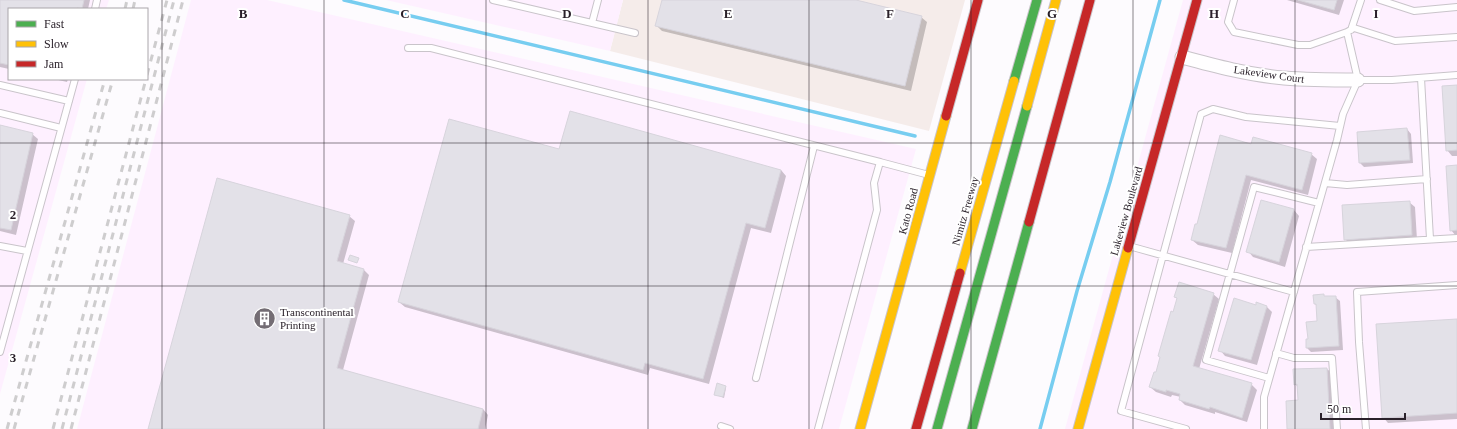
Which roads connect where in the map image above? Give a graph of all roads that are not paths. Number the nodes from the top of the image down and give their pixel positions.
1 (493, 0) edge
2 (598, 0) edge
3 (978, 0) edge
4 (1037, 0) edge
5 (1056, 0) edge
6 (1090, 0) edge
7 (1197, 0) edge
8 (1234, 0) edge
9 (1361, 0) edge
10 (1380, 0) edge
11 (1457, 7) edge
12 (592, 23) junction
13 (1349, 31) junction
14 (635, 33) dead end
15 (1457, 37) edge
16 (408, 48) dead end
17 (1182, 57) junction
18 (1457, 75) edge
19 (1421, 78) junction
20 (75, 80) edge
21 (1358, 80) junction
22 (0, 85) edge
23 (69, 101) junction
24 (0, 113) edge
25 (1340, 126) junction
26 (61, 128) junction
27 (814, 146) junction
28 (880, 162) junction
29 (930, 175) junction
30 (1427, 179) junction
31 (1324, 183) junction
32 (1319, 203) junction
33 (1457, 238) edge
34 (1430, 239) junction
35 (0, 246) edge
36 (1129, 246) junction
37 (1306, 247) junction
38 (27, 251) junction
39 (1163, 256) junction
40 (1230, 274) junction
41 (1457, 284) edge
42 (1294, 292) junction
43 (0, 352) edge
44 (1276, 353) junction
45 (756, 378) dead end
46 (1269, 378) junction
47 (721, 426) dead end
48 (730, 429) edge
49 (818, 429) edge
50 (860, 429) edge
51 (916, 429) edge
52 (937, 429) edge
53 (972, 429) edge
54 (1078, 429) edge
55 (1186, 429) edge
56 (1264, 429) edge
57 (1337, 429) edge
58 (1366, 429) edge

1 - 12 lane
2 - 12 lane
3 - 29 main road, Kato Road
4 - 51 main road, Nimitz Freeway
5 - 52 main road
6 - 53 main road
7 - 17 main road, Lakeview Boulevard
8 - 13 lane
9 - 13 lane
10 - 11 lane
12 - 14 lane
13 - 15 lane
13 - 21 lane
16 - 27 lane
17 - 21 street, Lakeview Court
17 - 36 main road, Lakeview Boulevard
18 - 19 lane
19 - 21 lane
19 - 30 lane
20 - 23 lane
21 - 25 lane
22 - 23 lane
23 - 26 lane
24 - 26 lane
25 - 31 lane
25 - 39 lane
26 - 38 lane
27 - 28 lane
27 - 45 lane
28 - 29 lane
28 - 49 lane
29 - 50 main road, Kato Road
30 - 31 lane
30 - 34 lane
31 - 32 lane
32 - 37 lane
32 - 40 lane
33 - 34 lane
34 - 37 lane
35 - 38 lane
36 - 39 lane
36 - 54 main road, Lakeview Boulevard
37 - 42 lane
38 - 43 lane
39 - 40 lane
39 - 55 lane
40 - 42 lane
40 - 46 lane
41 - 58 lane
42 - 44 lane
44 - 46 lane
44 - 57 lane
46 - 56 lane
47 - 48 lane

